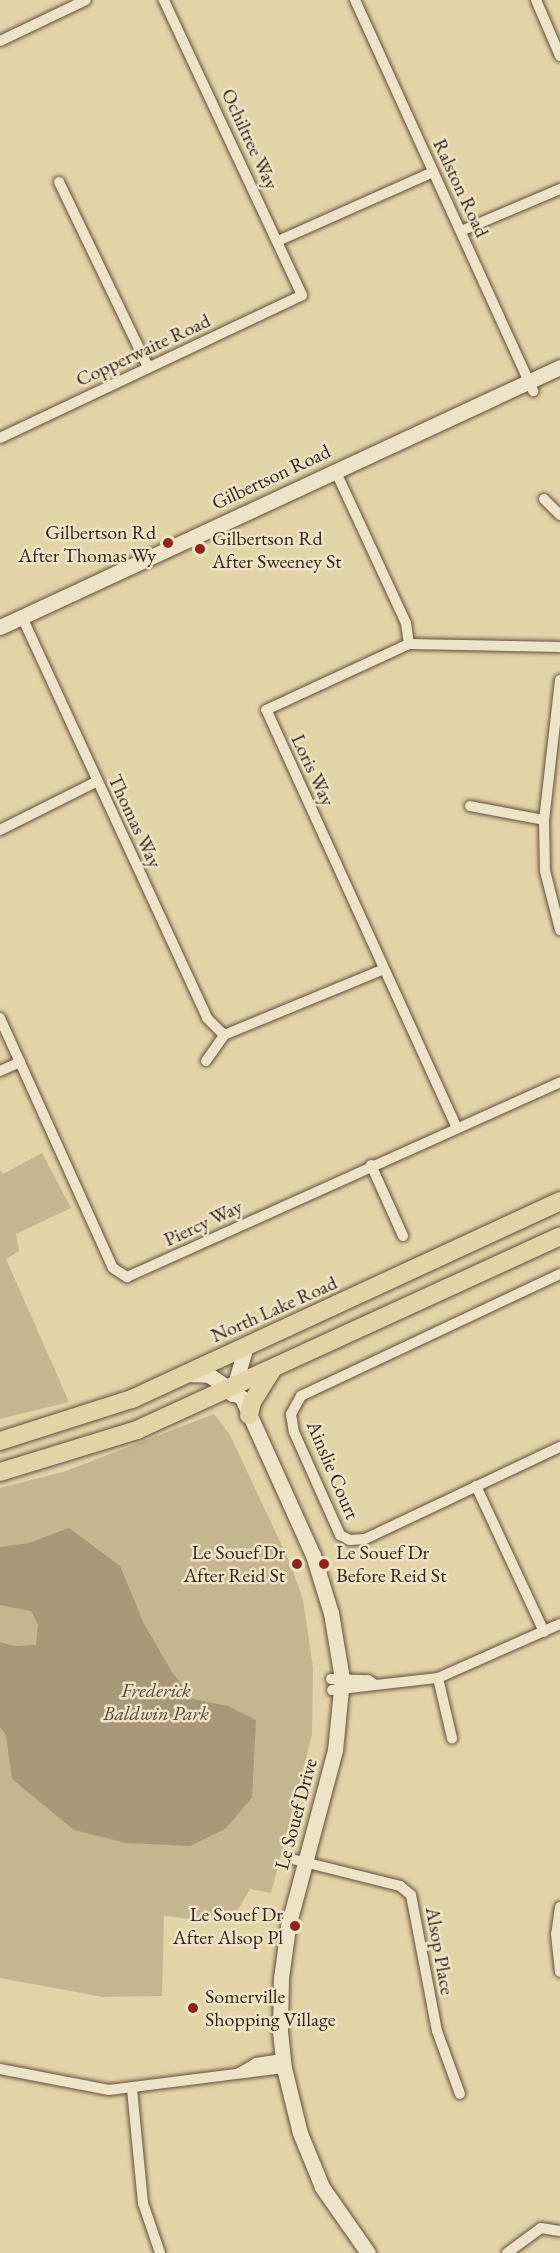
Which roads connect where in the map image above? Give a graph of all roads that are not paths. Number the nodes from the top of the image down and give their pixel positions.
1 (86, 0) edge
2 (164, 0) edge
3 (355, 0) edge
4 (536, 0) edge
5 (0, 41) edge
6 (560, 56) edge
7 (433, 172) junction
8 (59, 182) dead end
9 (560, 189) edge
10 (461, 231) junction
11 (278, 241) junction
12 (302, 295) joint
13 (148, 367) junction
14 (560, 367) edge
15 (560, 378) edge
16 (531, 386) junction
17 (0, 438) edge
18 (338, 475) junction
19 (544, 499) dead end
20 (560, 515) edge
21 (24, 621) junction
22 (2, 629) edge
23 (409, 644) junction
24 (560, 647) edge
25 (560, 680) edge
26 (96, 782) junction
27 (470, 806) dead end
28 (544, 820) junction
29 (0, 830) edge
30 (560, 930) edge
31 (384, 969) junction
32 (0, 1018) edge
33 (224, 1035) junction
34 (206, 1061) dead end
35 (20, 1062) junction
36 (0, 1071) edge
37 (560, 1082) edge
38 (456, 1126) junction
39 (371, 1165) junction
40 (560, 1201) edge
41 (403, 1236) dead end
42 (560, 1236) edge
43 (560, 1274) edge
44 (246, 1346) junction
45 (272, 1370) junction
46 (186, 1374) junction
47 (231, 1388) junction
48 (249, 1414) junction
49 (0, 1441) edge
50 (560, 1447) edge
51 (0, 1473) edge
52 (476, 1486) junction
53 (560, 1624) edge
54 (544, 1632) junction
55 (438, 1678) junction
56 (337, 1684) junction
57 (452, 1738) dead end
58 (301, 1861) junction
59 (560, 1907) edge
60 (560, 1972) edge
61 (278, 2064) junction
62 (0, 2069) edge
63 (132, 2089) junction
64 (460, 2094) dead end
65 (560, 2231) edge
66 (160, 2253) edge
67 (357, 2253) edge
68 (368, 2253) edge
69 (507, 2253) edge

1 - 5 street
2 - 11 street, Ochiltree Way
3 - 7 street, Ralston Road
4 - 6 street
7 - 10 street, Ralston Road
7 - 11 street
8 - 13 street
9 - 10 street
10 - 16 street, Ralston Road
11 - 12 street, Ochiltree Way
12 - 13 street, Copperwaite Road
13 - 17 street, Copperwaite Road
14 - 16 street, Gilbertson Road
15 - 16 street, Gilbertson Road
16 - 18 street, Gilbertson Road
18 - 21 street, Gilbertson Road
18 - 23 street
19 - 20 street
21 - 22 street, Gilbertson Road
21 - 26 street, Thomas Way
23 - 24 street, Loris Way
23 - 31 street, Loris Way
25 - 28 street
26 - 29 street
26 - 33 street, Thomas Way
27 - 28 street
28 - 30 street
31 - 33 street
31 - 38 street, Loris Way
32 - 35 street, Piercy Way
33 - 34 street
35 - 36 street
35 - 39 street, Piercy Way
37 - 38 street, Piercy Way
38 - 39 street, Piercy Way
39 - 41 street
40 - 44 main road, North Lake Road
42 - 45 main road
43 - 52 street, Ainslie Court
44 - 46 main road, North Lake Road
44 - 47 street
45 - 47 main road
45 - 48 main road
46 - 47 street, Le Souef Drive
46 - 49 main road, North Lake Road
47 - 48 street, Le Souef Drive
47 - 51 main road
47 - 56 street, Le Souef Drive
48 - 56 street, Le Souef Drive
50 - 52 street, Ainslie Court
52 - 54 street
53 - 54 street
54 - 55 street
55 - 56 street
55 - 57 street
56 - 58 street, Le Souef Drive
58 - 61 street, Le Souef Drive
58 - 64 street, Alsop Place
59 - 60 street
61 - 63 street
61 - 67 street, Le Souef Drive
61 - 68 street, Le Souef Drive
62 - 63 street
63 - 66 street
65 - 69 street

